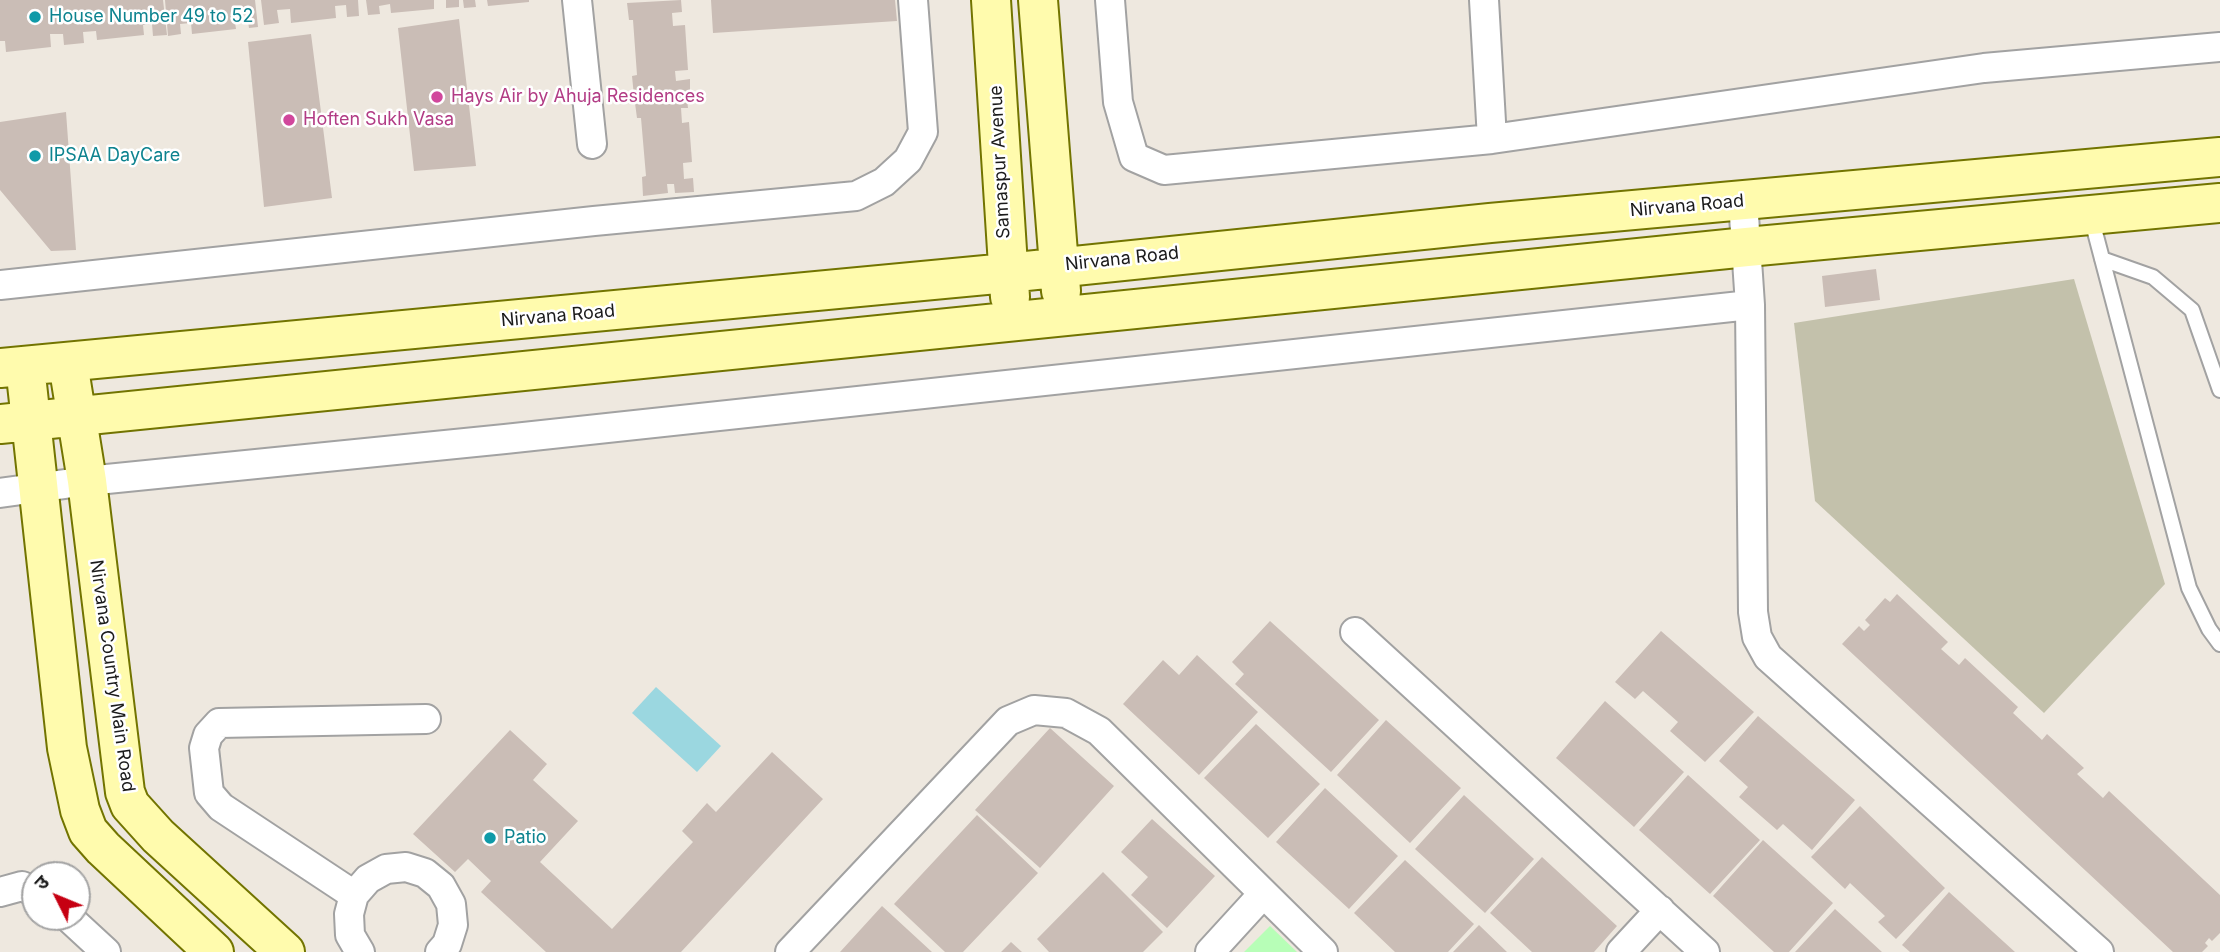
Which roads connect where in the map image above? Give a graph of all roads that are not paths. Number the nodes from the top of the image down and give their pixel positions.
1 (577, 0) edge
2 (914, 0) edge
3 (991, 0) edge
4 (1038, 0) edge
5 (1110, 0) edge
6 (1484, 0) edge
7 (2220, 47) edge
8 (1492, 139) junction
9 (592, 144) dead end
10 (2220, 157) edge
11 (1743, 201) junction
12 (2220, 203) edge
13 (2091, 215) junction
14 (1747, 247) junction
15 (2102, 259) junction
16 (1058, 265) junction
17 (1007, 273) junction
18 (0, 285) edge
19 (1750, 305) junction
20 (1065, 318) junction
21 (1012, 324) junction
22 (68, 363) junction
23 (12, 367) edge
24 (2220, 390) edge
25 (74, 418) junction
26 (16, 423) edge
27 (87, 481) junction
28 (18, 491) edge
29 (1355, 632) dead end
30 (2220, 644) edge
31 (426, 719) dead end
32 (21, 886) edge
33 (0, 892) edge
34 (1264, 894) junction
35 (355, 895) junction
36 (1660, 910) junction
37 (83, 931) edge
38 (356, 950) edge
39 (106, 952) edge
40 (214, 952) edge
41 (285, 952) edge
42 (440, 952) edge
43 (790, 952) edge
44 (1210, 952) edge
45 (1323, 952) edge
46 (1622, 952) edge
47 (1705, 952) edge
48 (2099, 952) edge

1 - 9 street
2 - 18 street
3 - 17 main road, Samaspur Avenue
4 - 16 main road
5 - 8 street
6 - 8 street
7 - 8 street
10 - 11 main road, Nirvana Road
11 - 14 street
11 - 16 main road, Nirvana Road
12 - 13 main road
13 - 14 main road
13 - 15 lane
14 - 19 street
14 - 20 main road
15 - 24 lane
15 - 30 lane
16 - 17 main road, Nirvana Road
16 - 20 main road
17 - 21 main road, Samaspur Avenue
17 - 22 main road, Nirvana Road
19 - 27 street
19 - 48 street
20 - 21 main road
21 - 25 main road
22 - 23 main road, Nirvana Road
22 - 25 main road, Nirvana Country Main Road
23 - 26 main road
25 - 26 main road
25 - 27 main road, Nirvana Country Main Road
26 - 28 main road
27 - 28 street
27 - 41 main road, Nirvana Country Main Road
28 - 40 main road
29 - 36 street
31 - 35 street
32 - 33 street
34 - 43 street
34 - 44 street
34 - 45 street
35 - 38 street
35 - 42 street
36 - 46 street
36 - 47 street
37 - 39 street

